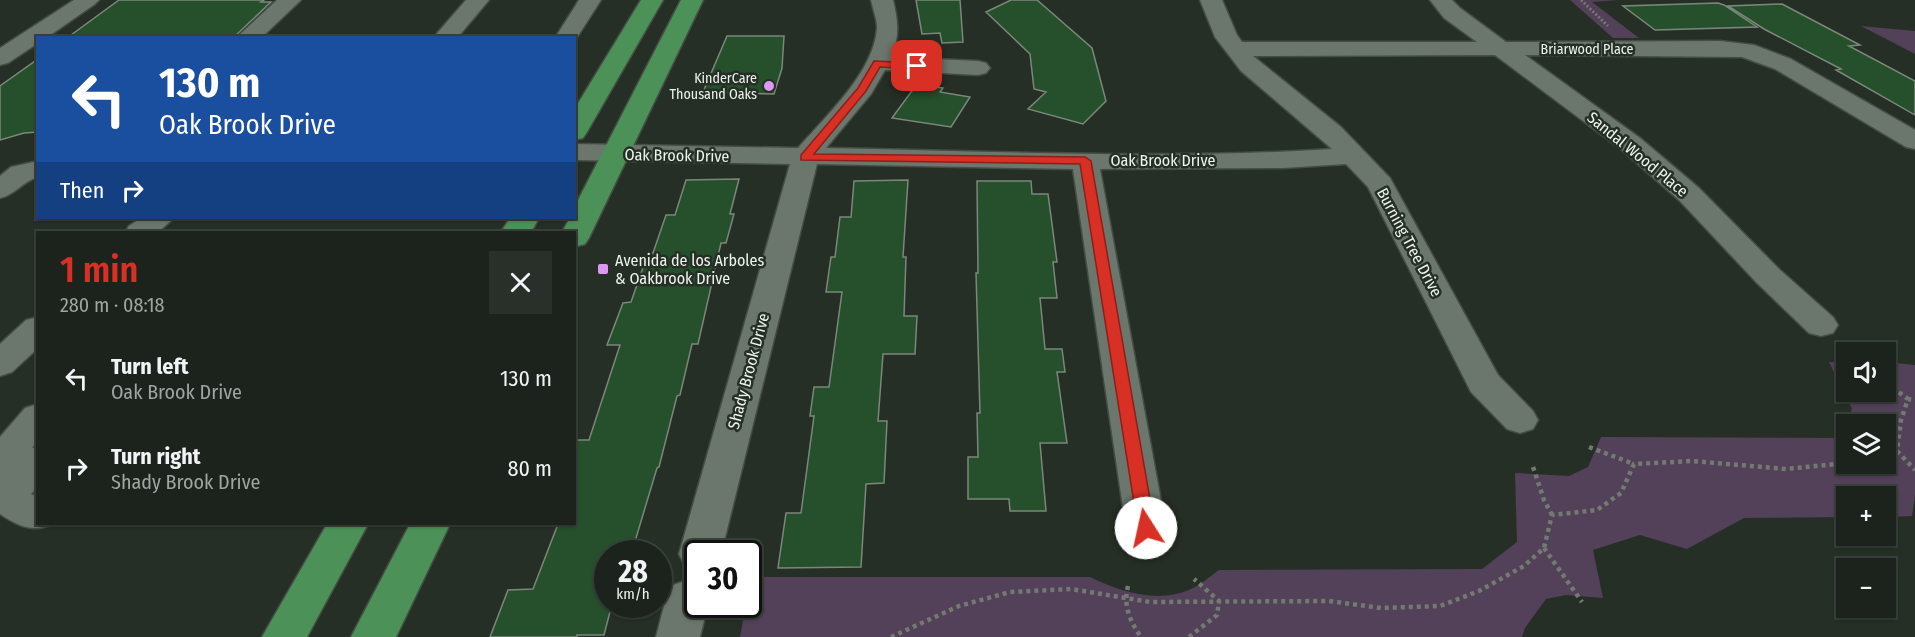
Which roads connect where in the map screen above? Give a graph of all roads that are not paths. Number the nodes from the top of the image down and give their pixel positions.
1 (88, 0) edge
2 (290, 0) edge
3 (478, 0) edge
4 (590, 0) edge
5 (652, 0) edge
6 (692, 0) edge
7 (882, 0) edge
8 (1211, 0) edge
9 (1441, 0) edge
10 (249, 36) edge
11 (446, 36) edge
12 (567, 36) edge
13 (1236, 49) junction
14 (1500, 49) junction
15 (0, 58) edge
16 (878, 63) junction
17 (978, 68) dead end
18 (576, 129) edge
19 (1915, 141) edge
20 (576, 152) edge
21 (617, 153) junction
22 (1355, 155) junction
23 (805, 157) junction
24 (1085, 161) junction
25 (36, 169) edge
26 (0, 190) edge
27 (158, 219) edge
28 (141, 231) edge
29 (576, 234) edge
30 (1821, 325) dead end
31 (36, 330) edge
32 (0, 364) edge
33 (36, 412) edge
34 (36, 419) edge
35 (1520, 420) dead end
36 (0, 421) edge
37 (36, 462) edge
38 (10, 493) edge
39 (347, 525) edge
40 (429, 525) edge
41 (1146, 528) dead end
42 (704, 540) edge
43 (284, 637) edge
44 (373, 637) edge

1 - 15 street
2 - 10 street
3 - 11 street
4 - 12 street
5 - 18 main road
6 - 21 main road
7 - 16 street, Shady Brook Drive
8 - 13 street, Burning Tree Drive
9 - 14 street, Sandal Wood Place
13 - 14 street, Briarwood Place
13 - 22 street, Burning Tree Drive
14 - 19 street, Briarwood Place
14 - 30 street, Sandal Wood Place
16 - 17 street
16 - 23 street, Shady Brook Drive
20 - 21 street, Oak Brook Drive
21 - 23 street, Oak Brook Drive
21 - 29 main road
22 - 24 street, Oak Brook Drive
22 - 35 street, Burning Tree Drive
23 - 24 street, Oak Brook Drive
23 - 42 street, Shady Brook Drive
24 - 41 street
25 - 26 street
27 - 28 street
31 - 32 street
33 - 36 street
34 - 38 street
37 - 38 street
39 - 43 main road
40 - 44 main road

